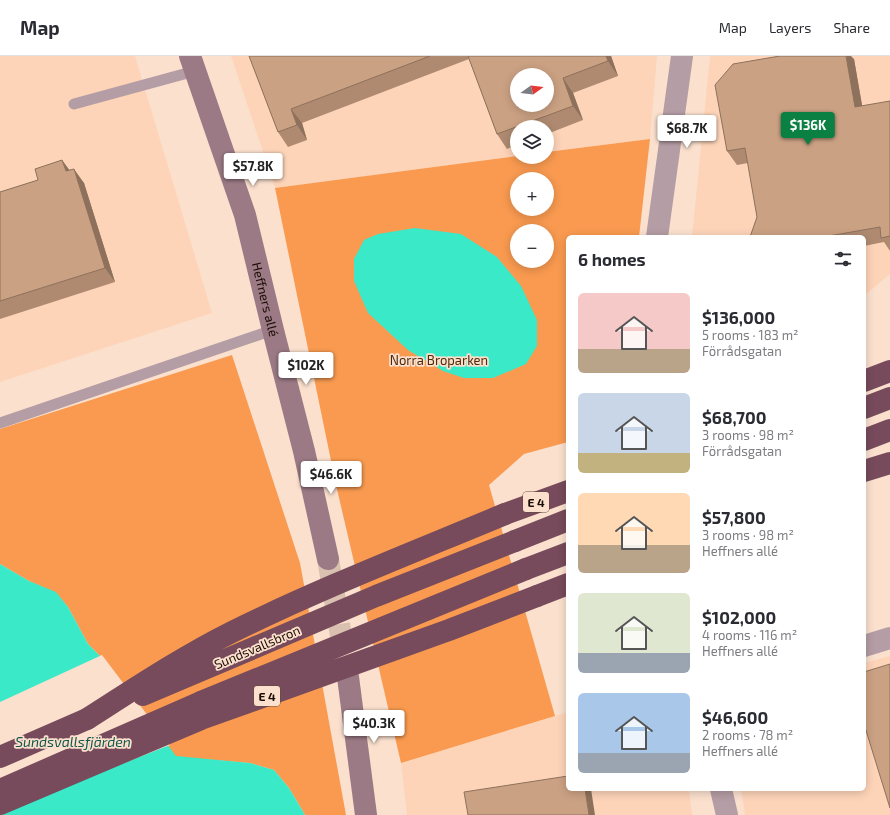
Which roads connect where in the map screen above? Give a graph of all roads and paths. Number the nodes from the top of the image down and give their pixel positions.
1 (682, 56) edge
2 (192, 63) edge
3 (74, 104) dead end
4 (657, 235) edge
5 (273, 330) junction
6 (890, 371) edge
7 (866, 381) edge
8 (890, 398) edge
9 (866, 407) edge
10 (0, 423) edge
11 (890, 430) edge
12 (866, 439) edge
13 (890, 463) edge
14 (866, 471) edge
15 (566, 492) edge
16 (566, 521) edge
17 (327, 553) tunnel mouth
18 (566, 554) edge
19 (566, 585) edge
20 (890, 638) edge
21 (866, 645) edge
22 (348, 677) tunnel mouth
23 (87, 719) junction
24 (0, 757) edge
25 (0, 790) edge
26 (721, 791) edge
27 (0, 804) edge
28 (366, 815) edge
29 (727, 815) edge

1 - 4 street
2 - 3 lane
2 - 5 street, Heffners allé
5 - 10 lane
5 - 17 street, Heffners allé
6 - 7 highway
8 - 9 highway
11 - 12 highway
13 - 14 highway
15 - 23 highway, E 4, bridge
16 - 23 highway, Sundsvallsbron / E 4, bridge
18 - 25 highway, E 4, bridge
19 - 27 highway, E 4, bridge
20 - 21 street
22 - 28 street
23 - 24 highway, Sundsvallsbron / E 4
26 - 29 street

